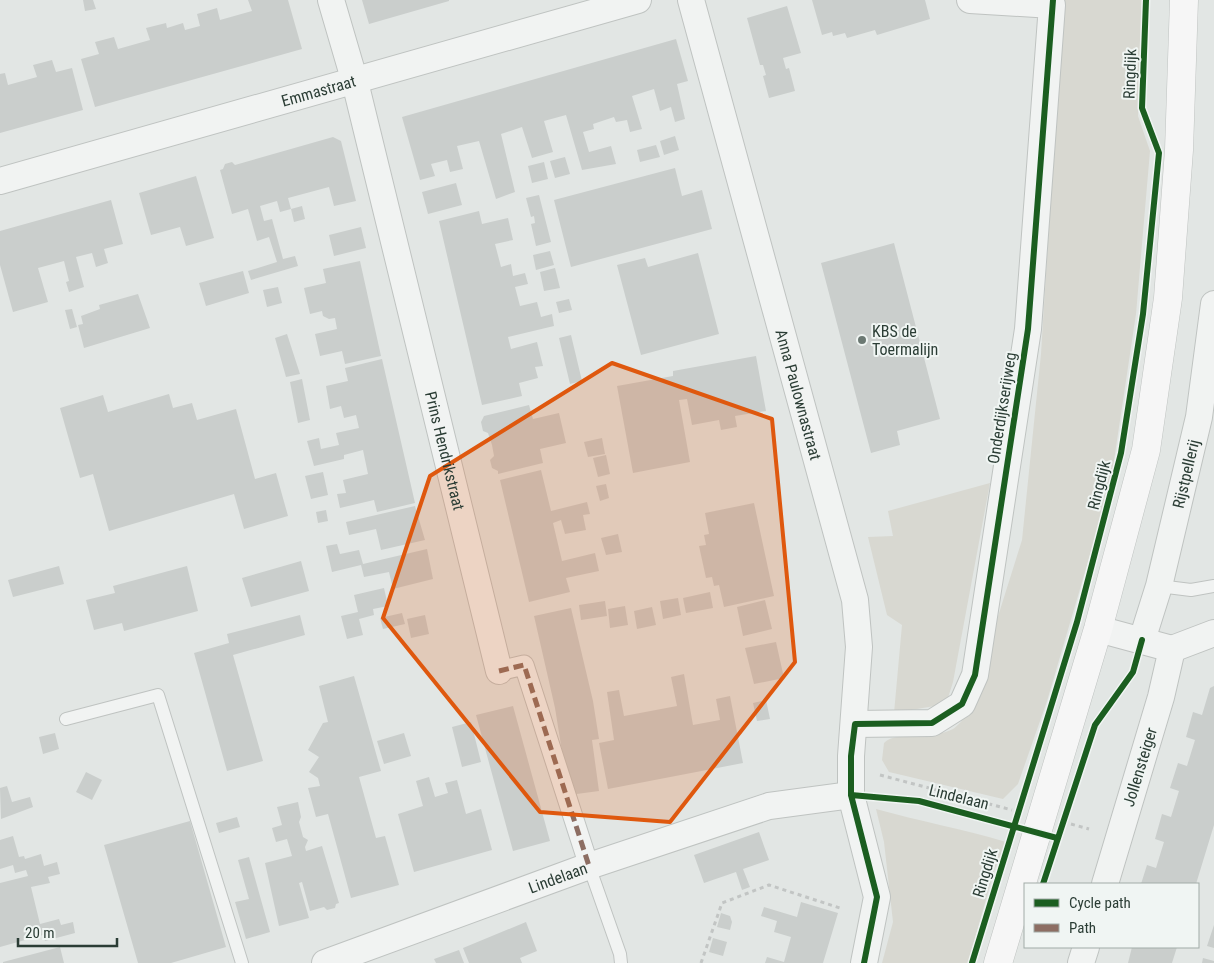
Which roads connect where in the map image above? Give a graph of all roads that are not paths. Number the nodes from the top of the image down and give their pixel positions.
1 (331, 0) edge
2 (638, 0) edge
3 (692, 0) edge
4 (970, 0) edge
5 (1184, 0) edge
6 (354, 82) junction
7 (0, 181) edge
8 (1214, 304) edge
9 (1159, 586) junction
10 (1214, 586) edge
11 (1098, 629) junction
12 (1214, 633) edge
13 (1142, 640) junction
14 (1172, 649) junction
15 (498, 671) joint
16 (66, 719) dead end
17 (855, 724) junction
18 (852, 795) junction
19 (590, 866) junction
20 (1105, 883) edge
21 (1086, 948) edge
22 (242, 963) edge
23 (325, 963) edge
24 (621, 963) edge
25 (864, 963) edge
26 (998, 963) edge
27 (1081, 963) edge

1 - 6 street, Prins Hendrikstraat
2 - 6 street, Emmastraat
3 - 17 street, Anna Paulownastraat
4 - 17 street, Onderdijkserijweg
5 - 11 main road
6 - 7 street, Emmastraat
6 - 15 street, Prins Hendrikstraat
8 - 9 street, Rijstpellerij
9 - 10 lane
9 - 13 street, Rijstpellerij
11 - 13 street
11 - 26 main road
12 - 14 street
13 - 14 street
14 - 20 street, Jollensteiger
15 - 19 street, Prins Hendrikstraat
16 - 22 lane
17 - 18 street, Anna Paulownastraat
18 - 19 street, Lindelaan
18 - 25 street
19 - 23 street, Lindelaan
19 - 24 lane
21 - 27 street

